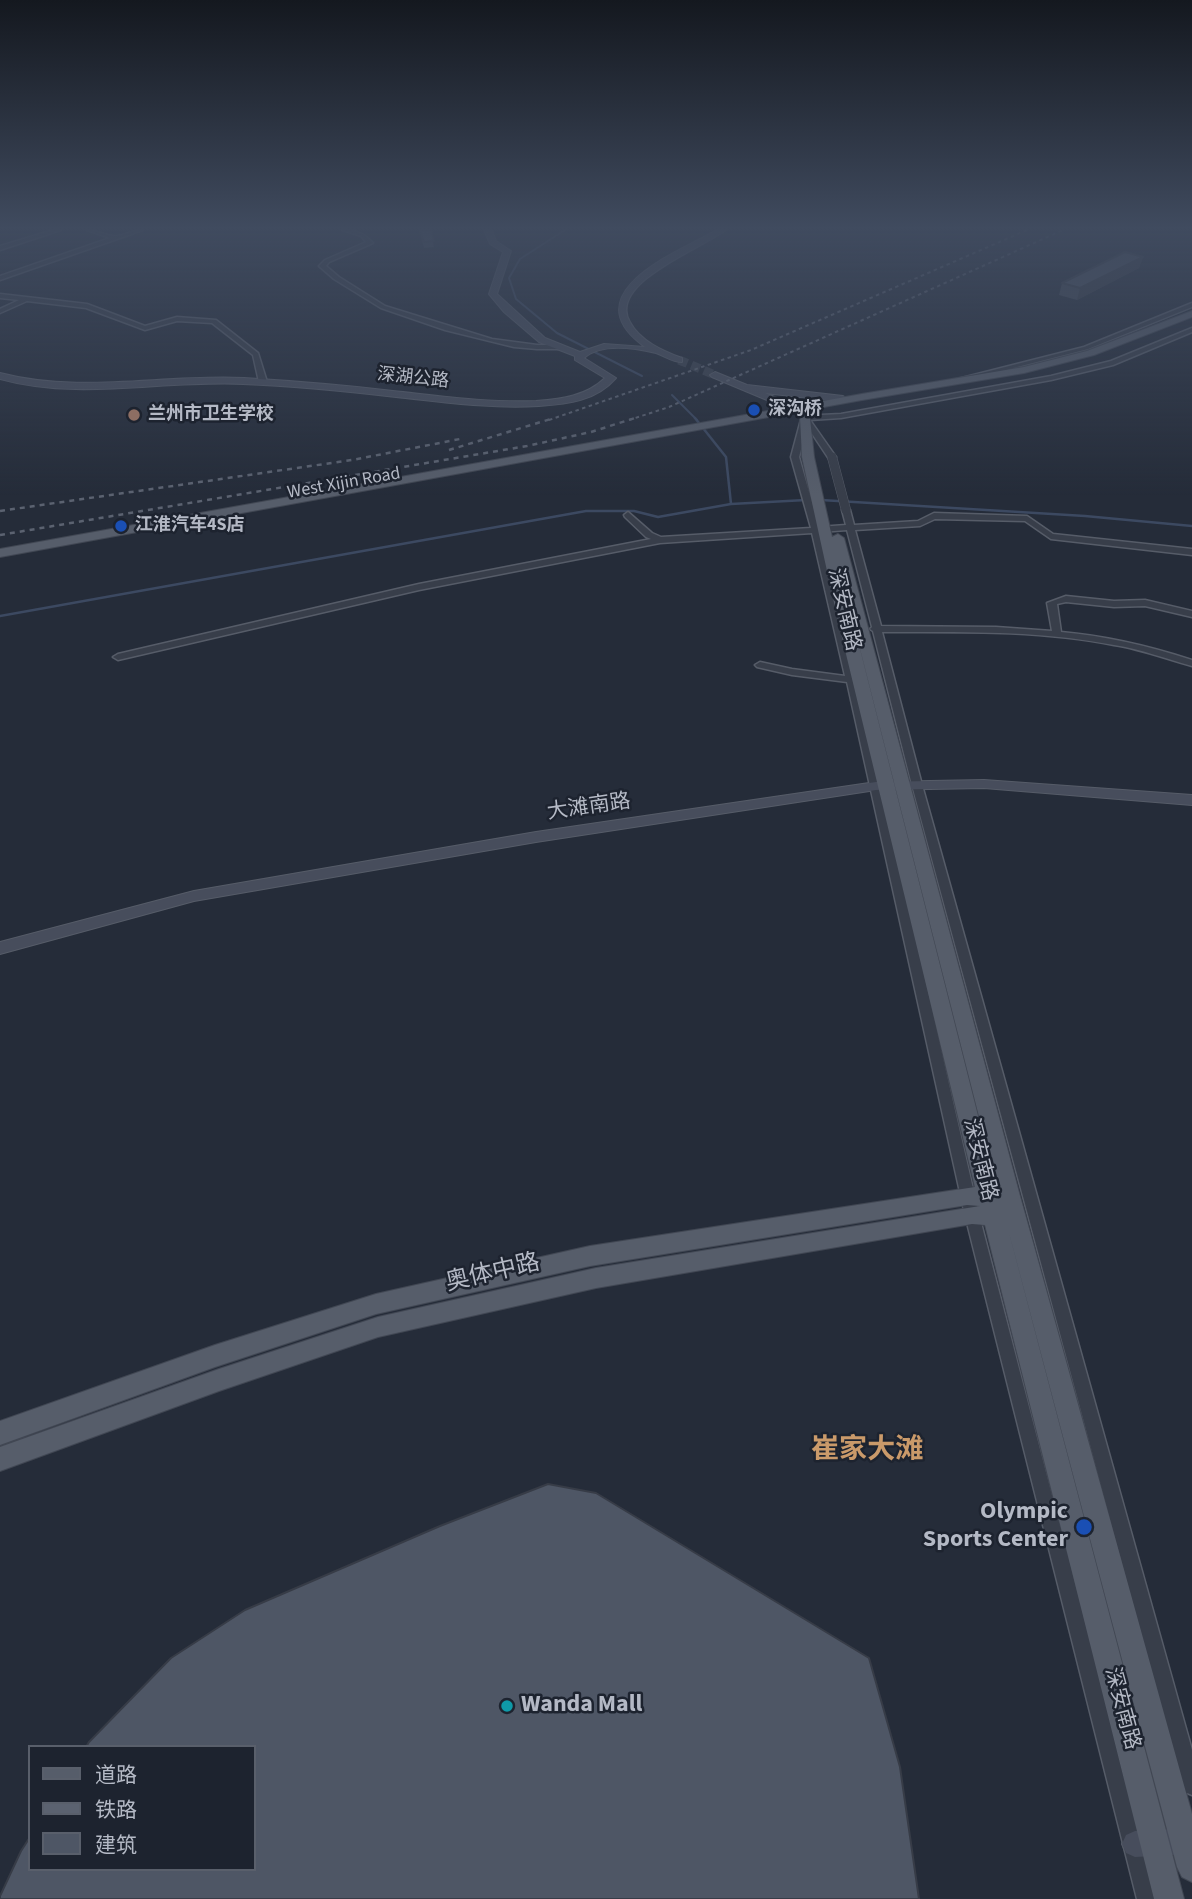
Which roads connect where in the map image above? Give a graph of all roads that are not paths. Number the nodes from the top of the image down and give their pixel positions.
1 (120, 319) edge
2 (419, 319) edge
3 (517, 319) edge
4 (624, 319) edge
5 (1158, 319) edge
6 (1180, 319) edge
7 (1192, 323) edge
8 (1192, 330) edge
9 (560, 347) junction
10 (657, 351) junction
11 (582, 353) junction
12 (679, 359) tunnel mouth
13 (715, 375) tunnel mouth
14 (0, 376) edge
15 (263, 382) junction
16 (938, 386) junction
17 (748, 388) junction
18 (765, 396) junction
19 (843, 399) junction
20 (802, 414) junction
21 (752, 418) junction
22 (741, 425) junction
23 (691, 434) junction
24 (814, 457) junction
25 (628, 515) dead end
26 (829, 519) junction
27 (660, 540) junction
28 (1192, 552) edge
29 (0, 553) edge
30 (0, 563) edge
31 (1192, 614) edge
32 (875, 629) junction
33 (1057, 633) junction
34 (118, 657) dead end
35 (1192, 663) edge
36 (760, 665) dead end
37 (855, 680) junction
38 (896, 786) junction
39 (1192, 800) edge
40 (0, 948) edge
41 (991, 1206) junction
42 (317, 1323) junction
43 (325, 1345) junction
44 (0, 1433) edge
45 (0, 1459) edge
46 (1192, 1785) edge
47 (1189, 1841) edge
48 (1145, 1843) junction
49 (1192, 1867) edge
50 (1147, 1899) edge
51 (1169, 1899) edge

1 - 15 street
2 - 9 street
3 - 9 main road
4 - 10 main road
5 - 16 street
6 - 16 main road
7 - 20 main road
8 - 20 street
9 - 11 main road
10 - 11 main road
10 - 12 main road
11 - 15 main road, 深湖公路
13 - 17 main road
14 - 15 main road, 深湖公路
16 - 19 main road
17 - 18 main road
17 - 19 main road
18 - 20 main road
18 - 21 main road
19 - 20 main road
20 - 21 main road
20 - 22 main road
20 - 24 main road, 深安南路
20 - 24 street, 深安南路
21 - 22 main road
22 - 23 main road
23 - 29 main road, West Xijin Road
23 - 30 main road, West Xijin Road
24 - 26 main road, 深安南路
24 - 26 street, 深安南路
25 - 27 street
26 - 27 street
26 - 28 street
26 - 32 street, 深安南路
26 - 37 main road, 深安南路
26 - 38 main road, 深安南路
27 - 34 street
31 - 33 street
32 - 33 street
32 - 38 street, 深安南路
33 - 35 street
36 - 37 street
37 - 38 main road, 深安南路
38 - 39 main road, 大滩南路
38 - 40 main road, 大滩南路
38 - 41 main road, 深安南路
38 - 46 street, 深安南路
41 - 42 main road, 奥体中路
41 - 43 main road, 奥体中路
41 - 47 main road, 深安南路
41 - 48 main road, 深安南路
42 - 43 main road
42 - 44 main road, 奥体中路
43 - 45 main road, 奥体中路
47 - 48 main road
47 - 49 main road, 深安南路
48 - 50 street, 深安南路
48 - 51 main road, 深安南路

